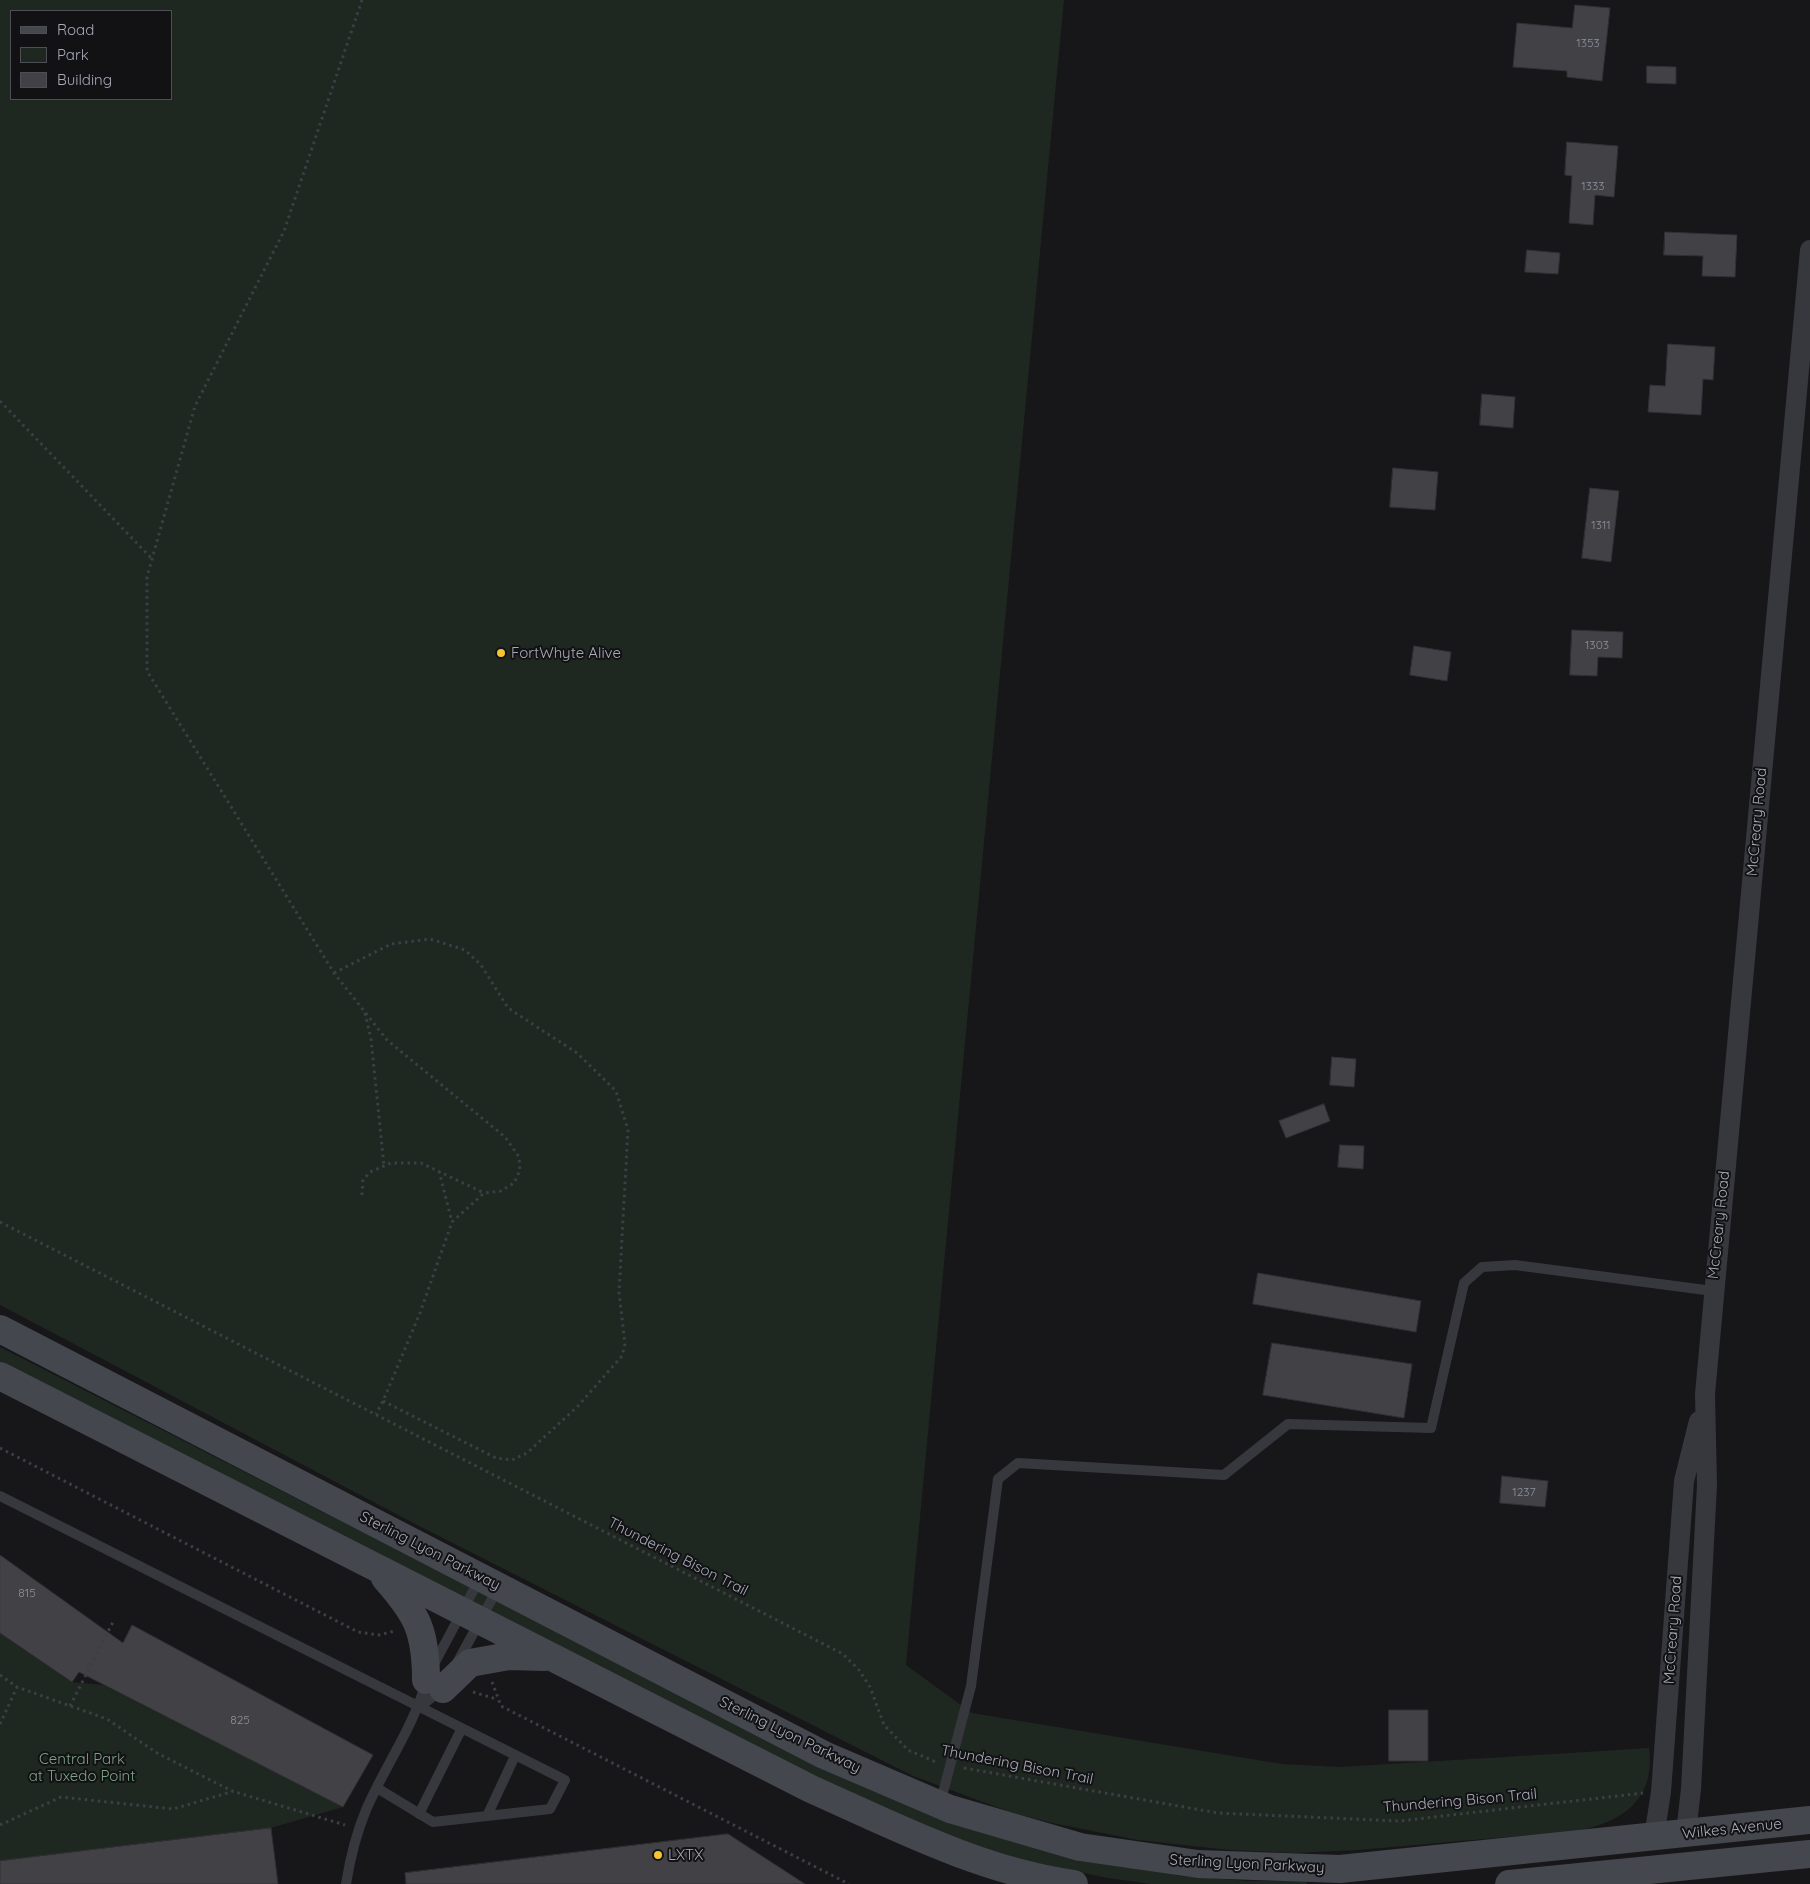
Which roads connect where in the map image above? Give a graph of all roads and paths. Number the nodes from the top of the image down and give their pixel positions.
1 (362, 0) edge
2 (1810, 250) edge
3 (0, 401) edge
4 (152, 559) junction
5 (334, 973) junction
6 (364, 1012) junction
7 (384, 1166) junction
8 (439, 1171) junction
9 (484, 1193) junction
10 (362, 1195) dead end
11 (0, 1222) edge
12 (452, 1222) junction
13 (1713, 1290) junction
14 (0, 1329) edge
15 (0, 1376) edge
16 (1705, 1394) junction
17 (383, 1401) junction
18 (376, 1414) junction
19 (0, 1496) edge
20 (376, 1567) junction
21 (490, 1582) junction
22 (471, 1616) junction
23 (114, 1620) dead end
24 (552, 1657) junction
25 (0, 1675) edge
26 (434, 1684) junction
27 (17, 1687) junction
28 (70, 1706) junction
29 (418, 1708) junction
30 (0, 1724) edge
31 (461, 1730) junction
32 (515, 1756) junction
33 (949, 1765) junction
34 (377, 1788) junction
35 (232, 1792) junction
36 (1643, 1793) dead end
37 (939, 1805) junction
38 (418, 1814) junction
39 (487, 1816) junction
40 (1810, 1820) edge
41 (0, 1825) edge
42 (359, 1829) junction
43 (1686, 1834) junction
44 (1654, 1837) junction
45 (1810, 1854) edge
46 (1683, 1876) edge
47 (1648, 1877) edge
48 (1046, 1881) edge
49 (346, 1884) edge
50 (1074, 1884) edge
51 (1509, 1884) edge

1 - 4 path
2 - 13 street, McCreary Road
3 - 4 path
4 - 5 path
5 - 6 path
5 - 17 path
6 - 7 path
6 - 9 path
7 - 8 path
7 - 10 path
8 - 9 path
8 - 12 path
9 - 12 path
11 - 18 path, Thundering Bison Trail
12 - 17 path
13 - 16 street, McCreary Road
13 - 33 lane
14 - 21 main road, Sterling Lyon Parkway
15 - 20 main road
16 - 43 street, McCreary Road
16 - 44 street, McCreary Road
17 - 18 path
18 - 33 path, Thundering Bison Trail
19 - 29 lane
20 - 22 main road
20 - 26 main road
21 - 22 lane
21 - 22 lane
21 - 37 main road, Sterling Lyon Parkway
22 - 24 main road
22 - 26 lane
22 - 26 lane
23 - 28 path
24 - 26 main road
24 - 48 main road
25 - 27 path
26 - 29 lane
26 - 29 lane
27 - 28 path
27 - 30 path
28 - 35 path
29 - 31 lane
29 - 34 lane
31 - 32 lane
31 - 38 lane
32 - 39 lane
32 - 39 lane
33 - 36 path, Thundering Bison Trail
33 - 37 lane
34 - 38 lane
34 - 42 lane
35 - 41 path
35 - 42 path
37 - 44 main road, Sterling Lyon Parkway
38 - 39 lane
40 - 43 main road, Wilkes Avenue
42 - 49 lane
43 - 44 main road, Wilkes Avenue
43 - 46 main road
44 - 47 main road
45 - 46 main road
46 - 47 main road
47 - 51 main road
48 - 50 main road

